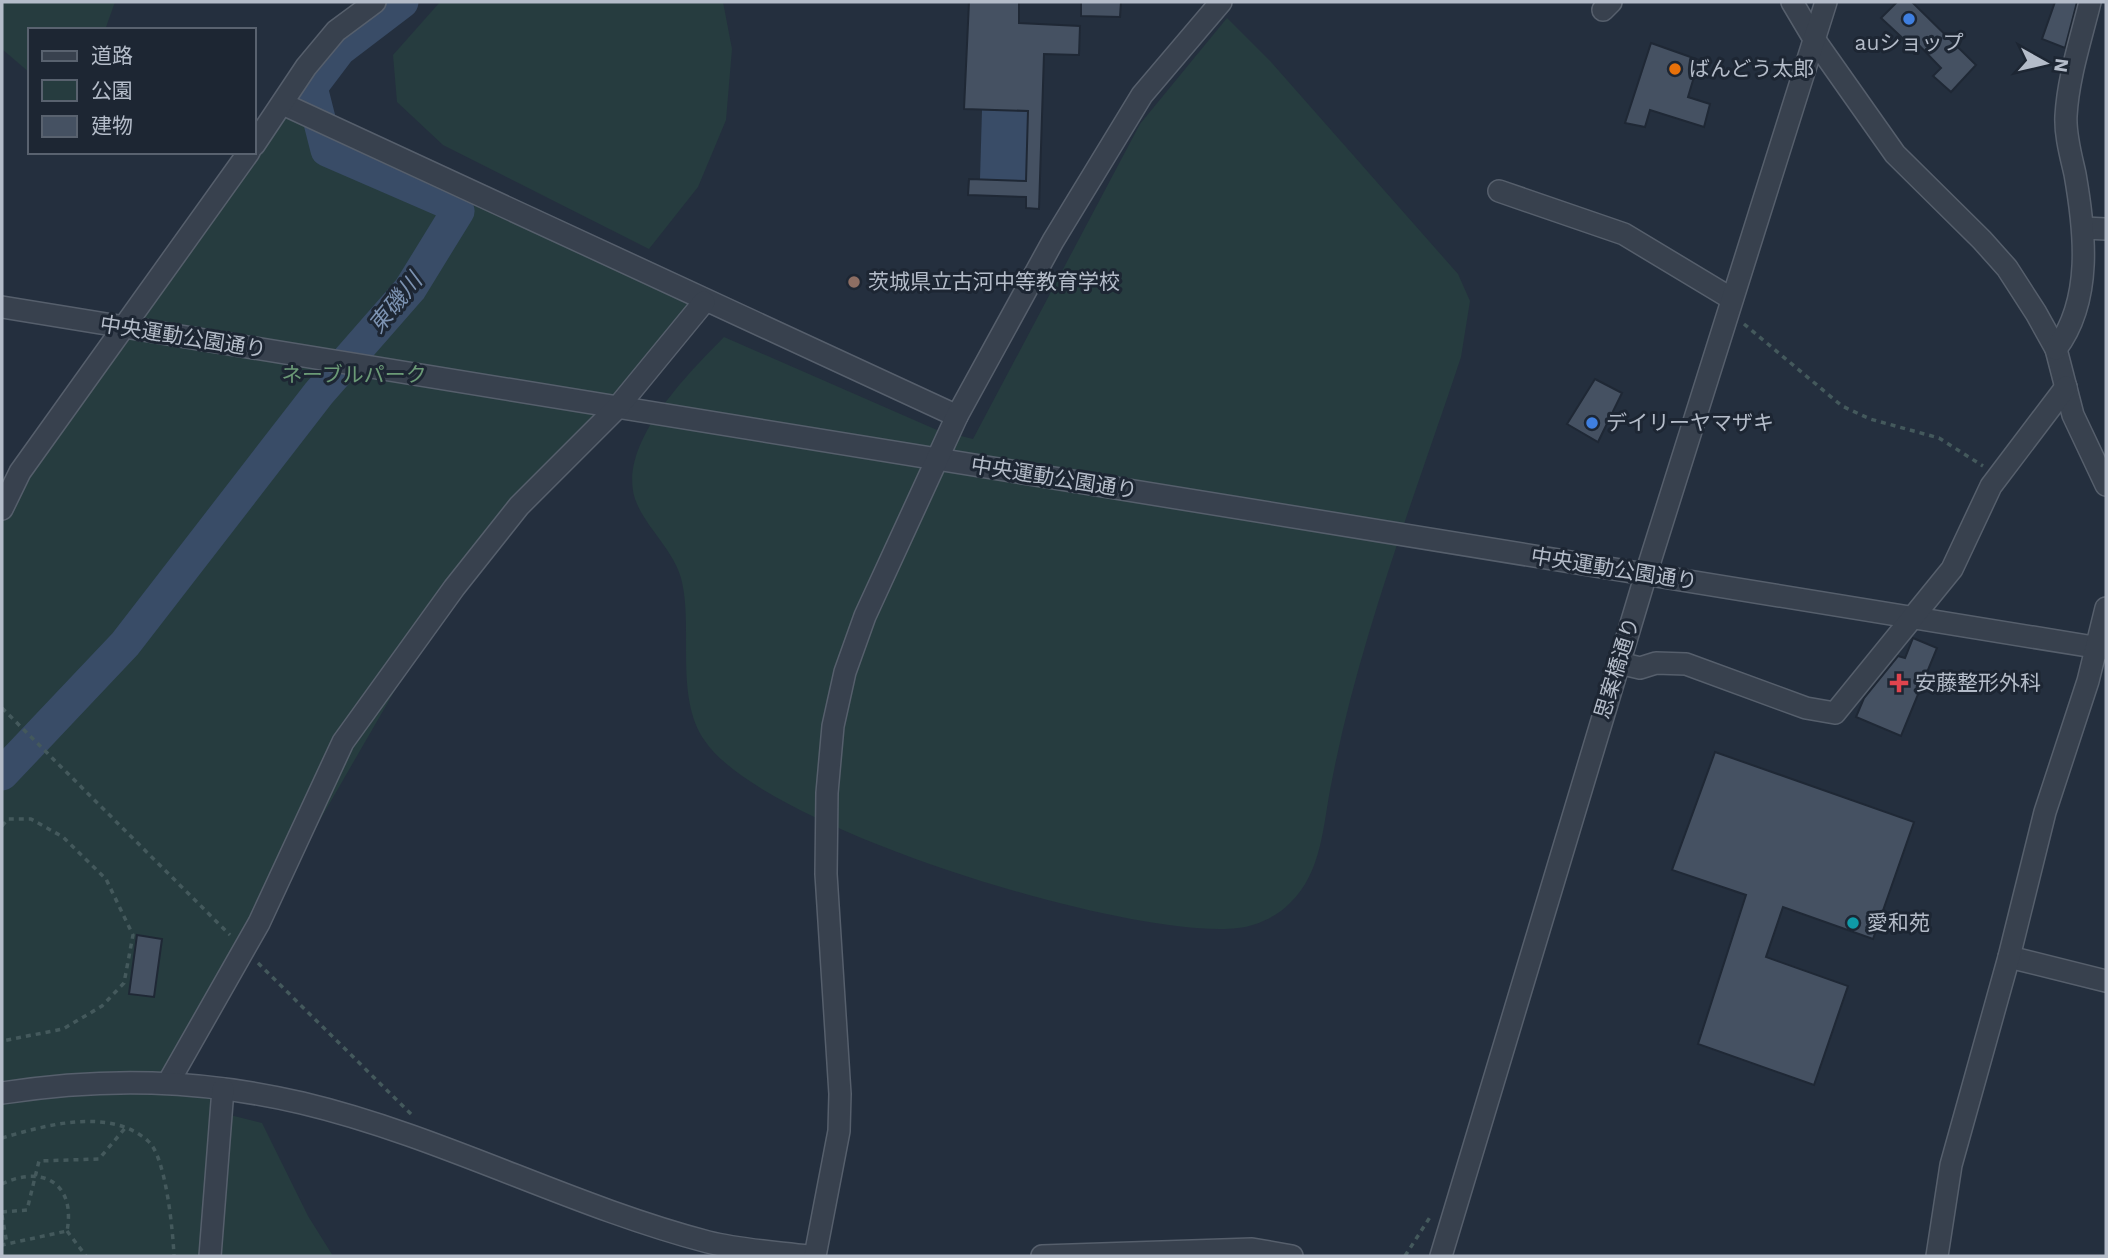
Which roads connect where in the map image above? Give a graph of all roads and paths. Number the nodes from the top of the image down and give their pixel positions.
1 (375, 2) edge
2 (1221, 2) edge
3 (1792, 2) edge
4 (1826, 2) edge
5 (2090, 2) edge
6 (1814, 39) junction
7 (283, 104) junction
8 (256, 142) edge
9 (248, 154) edge
10 (1499, 191) dead end
11 (2084, 228) junction
12 (2106, 229) edge
13 (704, 302) junction
14 (1731, 305) junction
15 (2, 307) edge
16 (125, 327) junction
17 (2056, 349) junction
18 (2066, 387) junction
19 (617, 408) junction
20 (957, 416) junction
21 (938, 459) junction
22 (1998, 476) junction
23 (2106, 485) edge
24 (2, 509) edge
25 (1646, 574) junction
26 (2106, 608) edge
27 (1911, 618) junction
28 (2101, 649) edge
29 (1619, 663) junction
30 (2, 708) edge
31 (2, 826) edge
32 (244, 949) junction
33 (2009, 957) junction
34 (2106, 981) edge
35 (2, 1041) edge
36 (167, 1083) junction
37 (223, 1089) junction
38 (2, 1093) edge
39 (417, 1120) dead end
40 (126, 1127) junction
41 (2, 1138) edge
42 (36, 1175) junction
43 (2, 1184) edge
44 (1456, 1203) junction
45 (2, 1214) edge
46 (67, 1231) junction
47 (4, 1244) edge
48 (86, 1256) edge
49 (174, 1256) edge
50 (210, 1256) edge
51 (808, 1256) edge
52 (815, 1256) edge
53 (1042, 1256) edge
54 (1292, 1256) edge
55 (1405, 1256) edge
56 (1441, 1256) edge
57 (1937, 1256) edge

1 - 7 street
2 - 20 street
3 - 6 street
4 - 6 street, 思案橋通り
5 - 11 street
6 - 14 street, 思案橋通り
6 - 17 street
7 - 8 street
7 - 13 street
9 - 16 street
10 - 14 street
11 - 12 street
11 - 17 street
13 - 19 street
13 - 20 street
14 - 22 path
14 - 25 street, 思案橋通り
15 - 16 street, 中央運動公園通り
16 - 19 street, 中央運動公園通り
16 - 24 street
17 - 18 street
18 - 22 street
18 - 23 street
19 - 21 street, 中央運動公園通り
19 - 32 street
20 - 21 street
21 - 25 street, 中央運動公園通り
21 - 52 street
22 - 27 street
25 - 27 street, 中央運動公園通り
25 - 29 street, 思案橋通り
26 - 28 street
27 - 28 street, 中央運動公園通り
27 - 29 street
28 - 33 street
29 - 44 street, 思案橋通り
30 - 32 path
31 - 35 path
32 - 36 street
32 - 39 path
33 - 34 street
33 - 57 street
36 - 37 street
36 - 38 street
37 - 50 street
37 - 51 street
40 - 41 path
40 - 42 path
40 - 49 path
42 - 43 path
42 - 45 path
42 - 46 path
44 - 55 path
44 - 56 street, 思案橋通り
45 - 47 path
46 - 47 path
46 - 48 path
53 - 54 street

